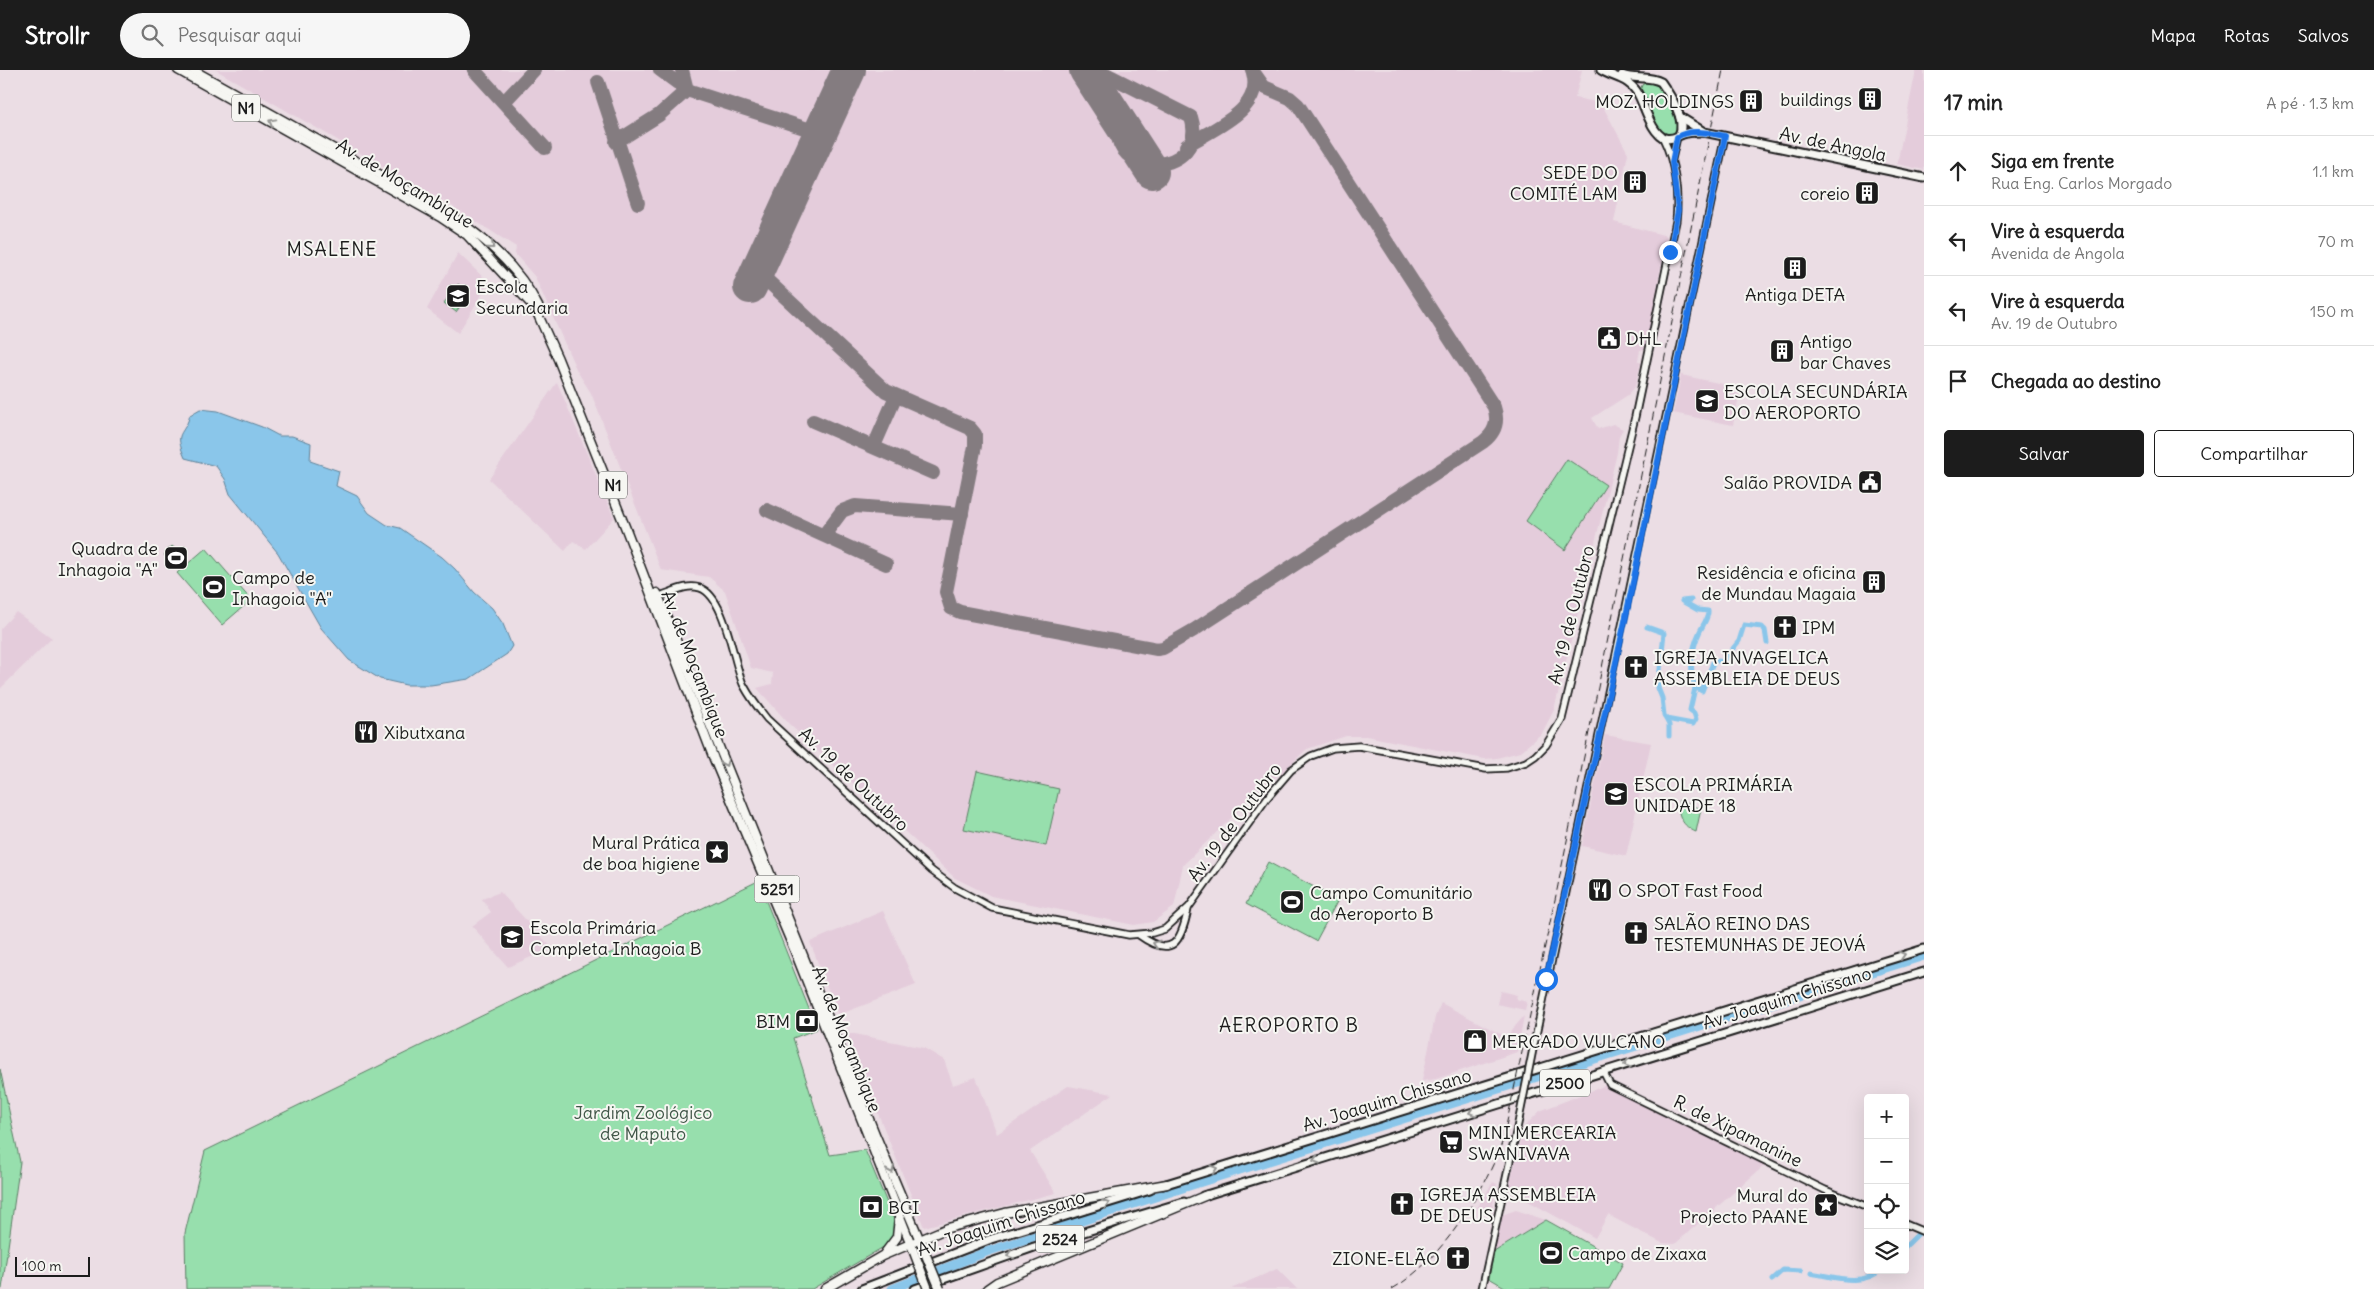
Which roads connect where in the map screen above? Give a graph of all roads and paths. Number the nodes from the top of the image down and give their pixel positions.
1 (178, 70) edge
2 (193, 70) edge
3 (1601, 70) edge
4 (1611, 70) edge
5 (1646, 79) junction
6 (1638, 93) junction
7 (1680, 117) junction
8 (1704, 132) junction
9 (1721, 135) junction
10 (1678, 136) junction
11 (1663, 138) junction
12 (315, 142) junction
13 (1672, 162) junction
14 (1924, 178) edge
15 (656, 597) junction
16 (694, 685) joint
17 (714, 759) joint
18 (1188, 907) junction
19 (1139, 935) junction
20 (1924, 949) edge
21 (1924, 972) edge
22 (1603, 1071) junction
23 (1167, 1184) junction
24 (1207, 1195) junction
25 (1864, 1205) edge
26 (899, 1214) junction
27 (1909, 1226) edge
28 (916, 1227) junction
29 (935, 1232) junction
30 (1924, 1232) edge
31 (921, 1241) junction
32 (911, 1245) junction
33 (882, 1256) junction
34 (825, 1289) edge
35 (862, 1289) edge
36 (915, 1289) edge
37 (928, 1289) edge
38 (940, 1289) edge
39 (987, 1289) edge
40 (1482, 1289) edge

12 -> 1 highway, N1
2 - 12 highway, N1
3 - 6 main road
4 - 5 main road
5 - 6 main road
5 - 7 main road
6 - 11 main road
7 - 8 main road
7 - 10 main road
8 - 9 main road, Av. de Angola
8 - 10 main road
9 - 14 main road, Av. de Angola
9 - 40 street, bridge
10 - 11 main road
10 - 13 street
11 - 13 street, Av. 19 de Outubro
12 - 15 highway, Av. de Moçambique / N1
12 -> 15 highway, Av. de Moçambique / N1
13 - 18 street, Av. 19 de Outubro
15 - 16 highway, Av. de Moçambique / N1
15 - 17 highway, Av. de Moçambique / N1
15 - 19 street, Av. 19 de Outubro
16 -> 28 highway, Av. de Moçambique / 5251
17 - 26 highway, Av. de Moçambique / 5251
18 - 19 street, Av. 19 de Outubro
18 -> 19 street
23 -> 20 main road, Av. Joaquim Chissano / 2500
21 -> 22 main road, Av. Joaquim Chissano / 2500
22 -> 24 main road, Av. Joaquim Chissano / 2500
22 - 25 street, R. de Xipamanine
23 - 29 highway
35 -> 23 main road, Av. Joaquim Chissano
24 -> 36 main road, Av. Joaquim Chissano / 2524
24 - 39 highway
26 - 32 highway, Av. de Moçambique
26 - 33 highway
27 - 30 street
28 - 29 highway
28 - 31 highway, Av. de Moçambique / 5251
29 - 31 highway
31 - 32 highway
31 - 38 highway, Av. de Moçambique, bridge
32 - 33 highway
32 - 37 highway, Av. de Moçambique, bridge
33 - 34 highway

